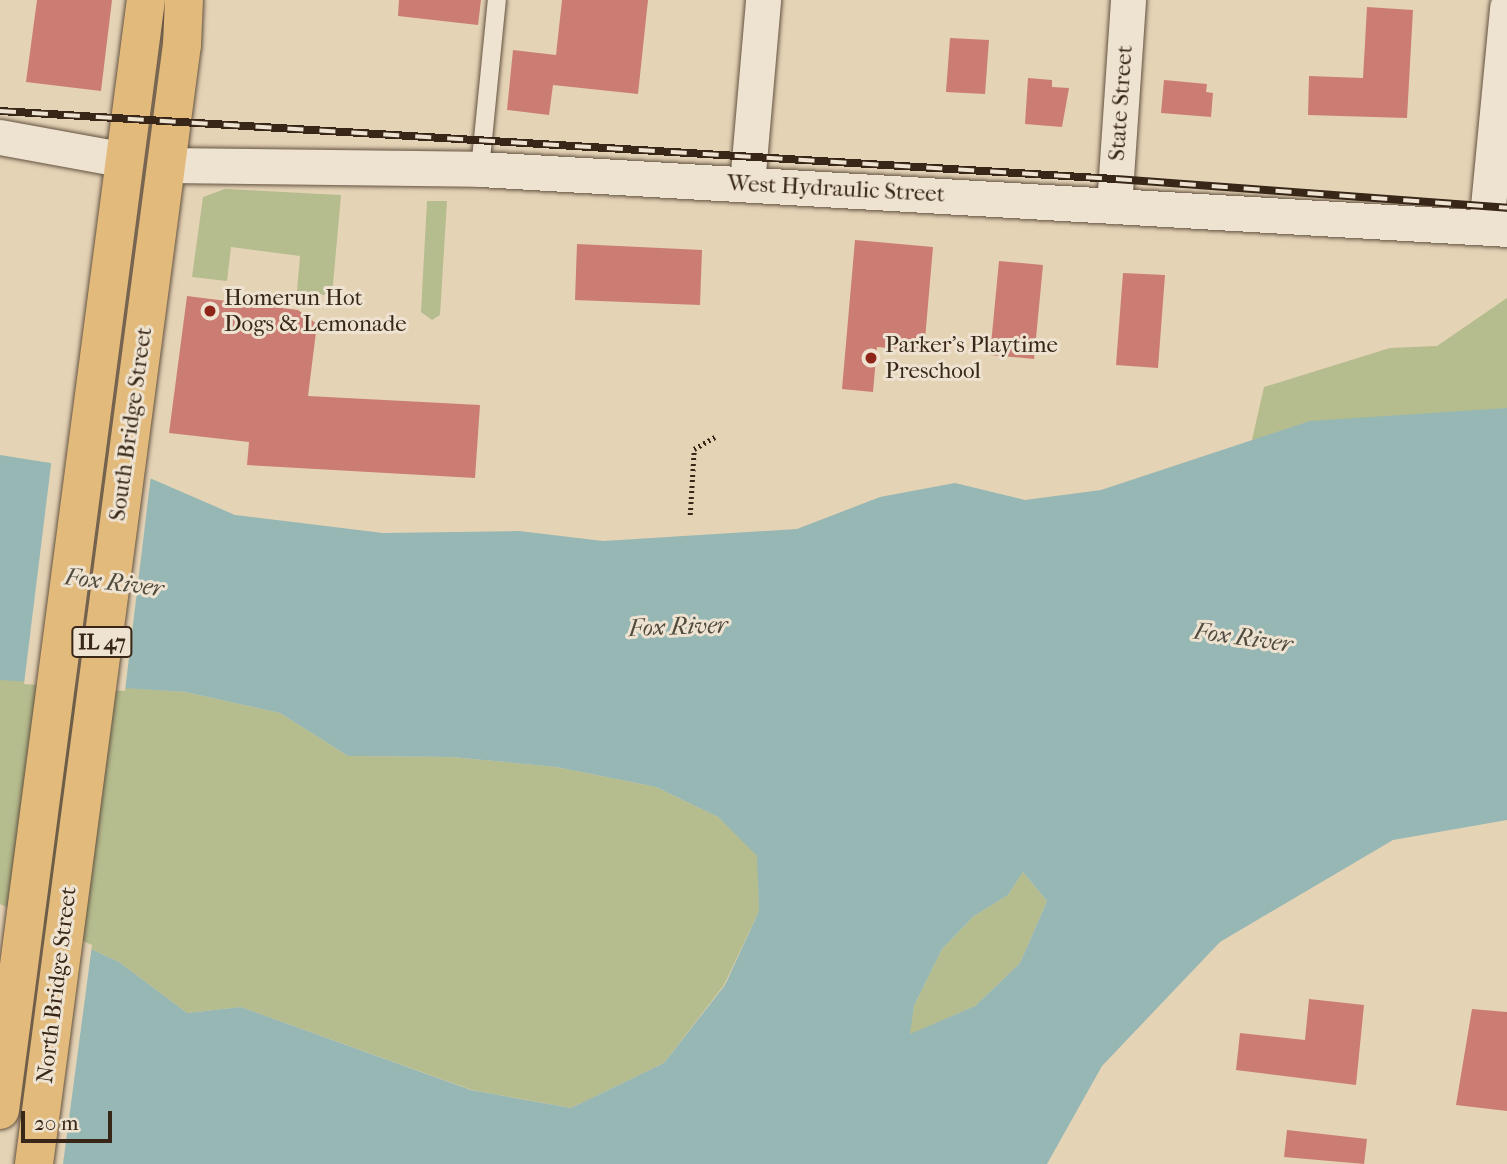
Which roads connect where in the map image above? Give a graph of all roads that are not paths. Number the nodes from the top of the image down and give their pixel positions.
1 (146, 0) edge
2 (184, 0) edge
3 (497, 0) edge
4 (763, 0) edge
5 (1128, 0) edge
6 (1507, 7) edge
7 (0, 137) edge
8 (125, 160) junction
9 (165, 165) junction
10 (480, 169) junction
11 (747, 184) junction
12 (1114, 206) junction
13 (1497, 228) edge
14 (35, 843) joint
15 (75, 848) joint
16 (0, 1110) edge
17 (34, 1164) edge

1 - 8 highway, South Bridge Street
2 - 9 highway, South Bridge Street / IL 47
3 - 10 lane
4 - 11 street
5 - 12 street, State Street
6 - 13 street
7 - 8 street
8 - 14 highway, South Bridge Street
9 - 10 street, West Hydraulic Street
9 - 15 highway, South Bridge Street / IL 47
10 - 11 street, West Hydraulic Street
11 - 12 street, West Hydraulic Street
12 - 13 street, West Hydraulic Street
14 - 16 highway, North Bridge Street
15 - 17 highway, North Bridge Street / IL 47

